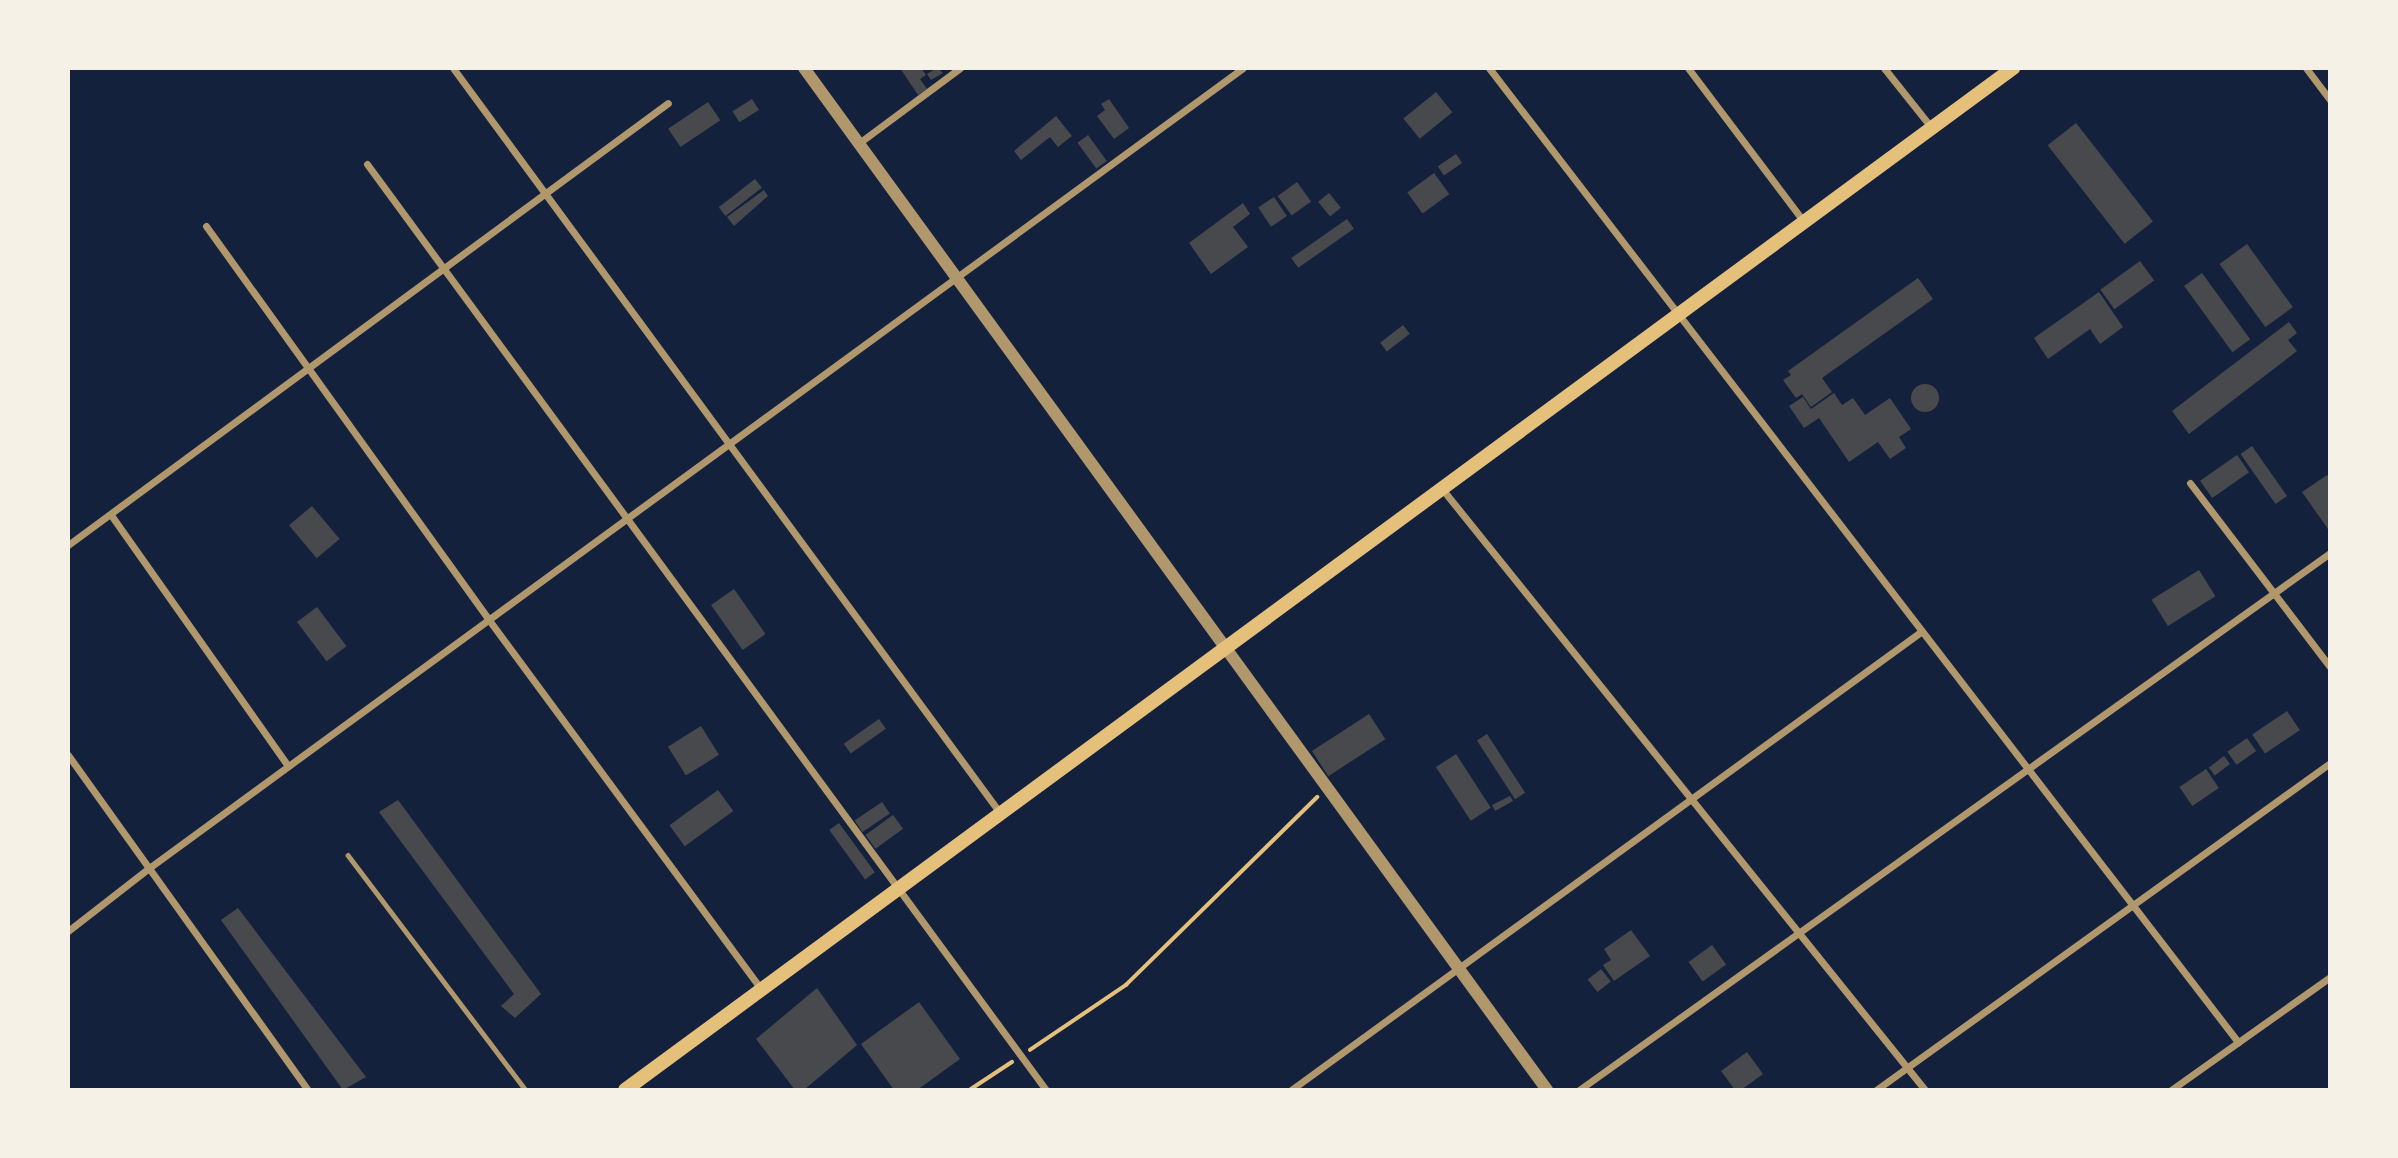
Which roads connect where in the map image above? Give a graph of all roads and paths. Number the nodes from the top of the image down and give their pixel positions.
1 (453, 68) edge
2 (804, 68) edge
3 (960, 68) edge
4 (1243, 68) edge
5 (1489, 68) edge
6 (1688, 68) edge
7 (1884, 68) edge
8 (2013, 68) edge
9 (2306, 68) edge
10 (2330, 100) edge
11 (668, 103) dead end
12 (1932, 128) junction
13 (859, 143) junction
14 (367, 164) dead end
15 (545, 194) junction
16 (1805, 223) junction
17 (206, 226) dead end
18 (444, 269) junction
19 (956, 278) junction
20 (1680, 316) junction
21 (308, 369) junction
22 (729, 444) junction
23 (2190, 483) dead end
24 (1443, 491) junction
25 (111, 514) junction
26 (627, 519) junction
27 (68, 545) edge
28 (2330, 553) edge
29 (2273, 593) junction
30 (489, 620) junction
31 (1922, 631) junction
32 (1225, 649) junction
33 (2330, 667) edge
34 (68, 755) edge
35 (2330, 763) edge
36 (288, 766) junction
37 (2028, 769) junction
38 (1326, 788) junction
39 (1691, 799) junction
40 (1000, 813) junction
41 (348, 855) dead end
42 (149, 868) junction
43 (898, 891) junction
44 (2133, 905) junction
45 (68, 931) edge
46 (1799, 933) junction
47 (1458, 968) junction
48 (2330, 977) edge
49 (761, 989) junction
50 (2238, 1042) junction
51 (1021, 1055) junction
52 (1907, 1068) junction
53 (971, 1089) edge
54 (309, 1090) edge
55 (526, 1090) edge
56 (625, 1090) edge
57 (1046, 1090) edge
58 (1291, 1090) edge
59 (1547, 1090) edge
60 (1579, 1090) edge
61 (1877, 1090) edge
62 (1925, 1090) edge
63 (2171, 1090) edge

1 - 15 street
2 - 13 street
3 - 13 street
4 - 19 street
5 - 20 street
6 - 16 street
7 - 12 street
8 - 12 main road
9 - 10 street
11 - 15 street
12 - 16 main road
13 - 19 street
14 - 18 street
15 - 18 street
15 - 22 street
16 - 20 main road
17 - 21 street
18 - 21 street
18 - 26 street
19 - 22 street
19 - 32 street
20 - 24 main road
20 - 31 street
21 - 25 street
21 - 30 street
22 - 26 street
22 - 40 street
23 - 29 street
24 - 32 main road
24 - 39 street
25 - 27 street
25 - 36 street
26 - 30 street
26 - 43 street
28 - 29 street
29 - 33 street
29 - 37 street
30 - 36 street
30 - 49 street
31 - 37 street
31 - 39 street
32 - 38 street
32 - 40 main road
34 - 42 street
35 - 44 street
36 - 42 street
37 - 44 street
37 - 46 street
38 - 47 street
38 - 51 path
39 - 46 street
39 - 47 street
40 - 43 main road
41 - 55 lane
42 - 45 street
42 - 54 street
43 - 49 main road
43 - 51 street
44 - 50 street
44 - 52 street
46 - 52 street
46 - 60 street
47 - 58 street
47 - 59 street
48 - 50 street
49 - 56 main road
50 - 63 street
51 - 53 path
51 - 57 street
52 - 61 street
52 - 62 street

